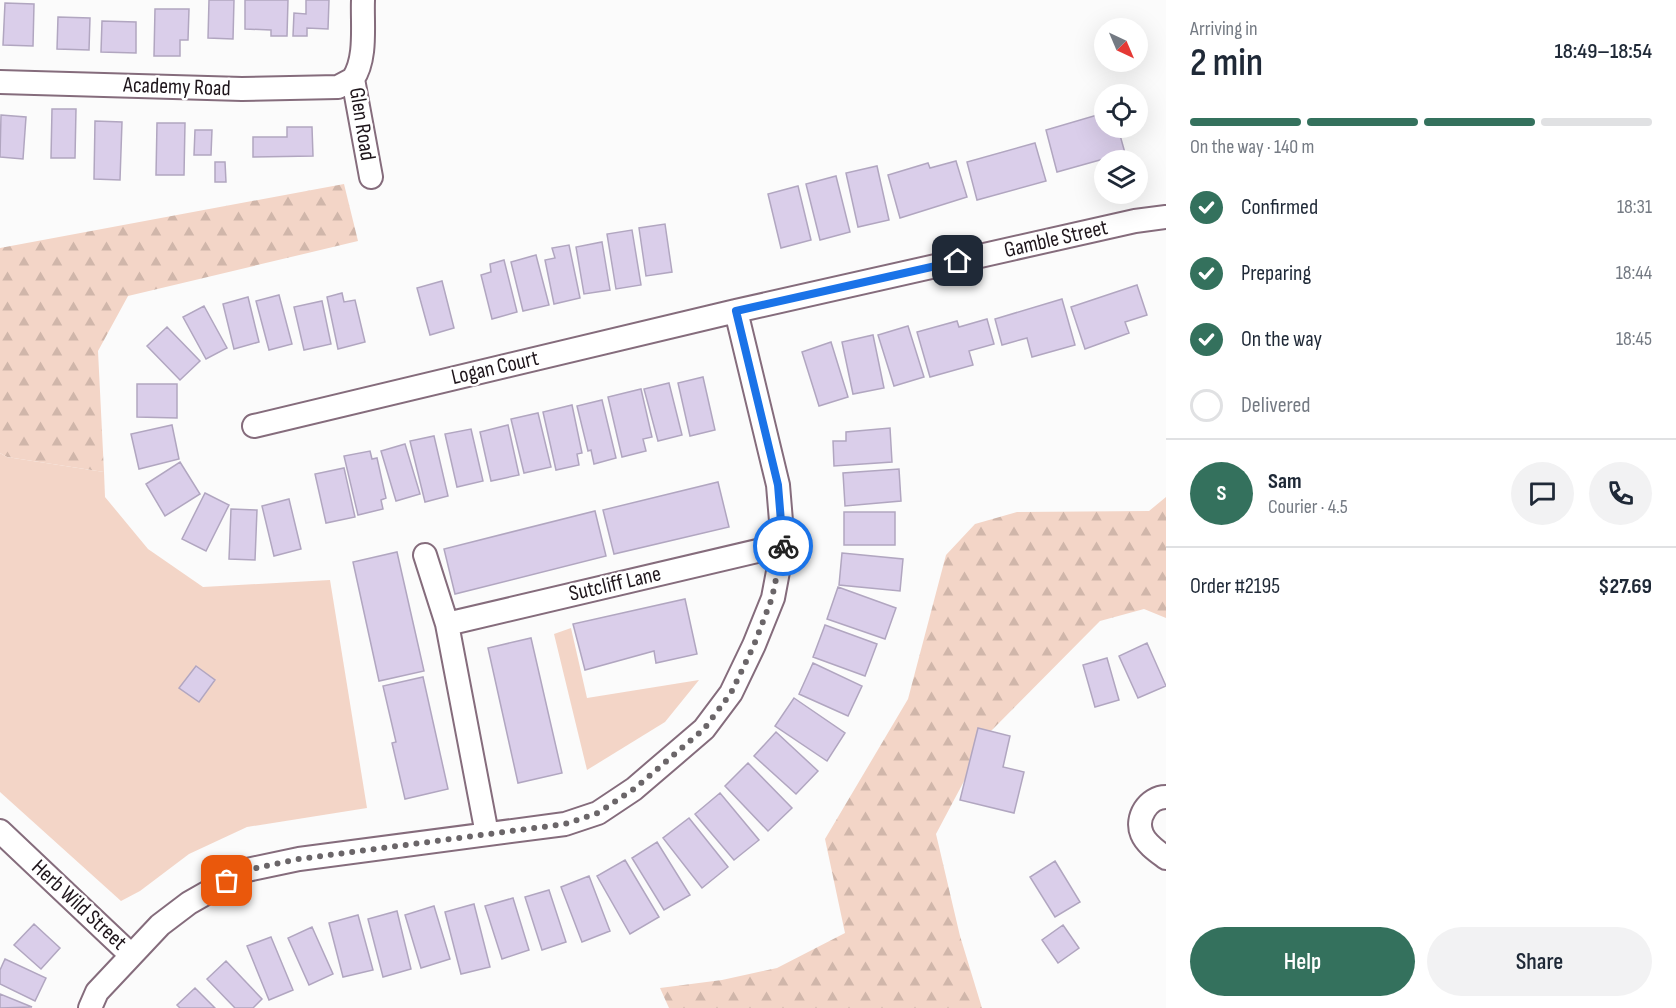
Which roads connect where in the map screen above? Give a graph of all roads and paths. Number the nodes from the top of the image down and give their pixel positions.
1 (363, 0) edge
2 (352, 79) junction
3 (0, 82) edge
4 (370, 177) dead end
5 (1166, 217) edge
6 (736, 311) junction
7 (254, 426) dead end
8 (783, 545) junction
9 (425, 555) dead end
10 (447, 624) junction
11 (1166, 797) edge
12 (0, 831) edge
13 (488, 834) junction
14 (1166, 858) edge
15 (131, 955) junction
16 (90, 1008) edge

1 - 2 street, Glen Road
2 - 3 street, Academy Road
2 - 4 street, Glen Road
5 - 6 street, Gamble Street
6 - 7 street, Logan Court
6 - 8 street
8 - 10 street, Sutcliff Lane
8 - 13 street
9 - 10 street
10 - 13 street
11 - 14 street
12 - 15 street, Herb Wild Street
13 - 15 street
15 - 16 street

